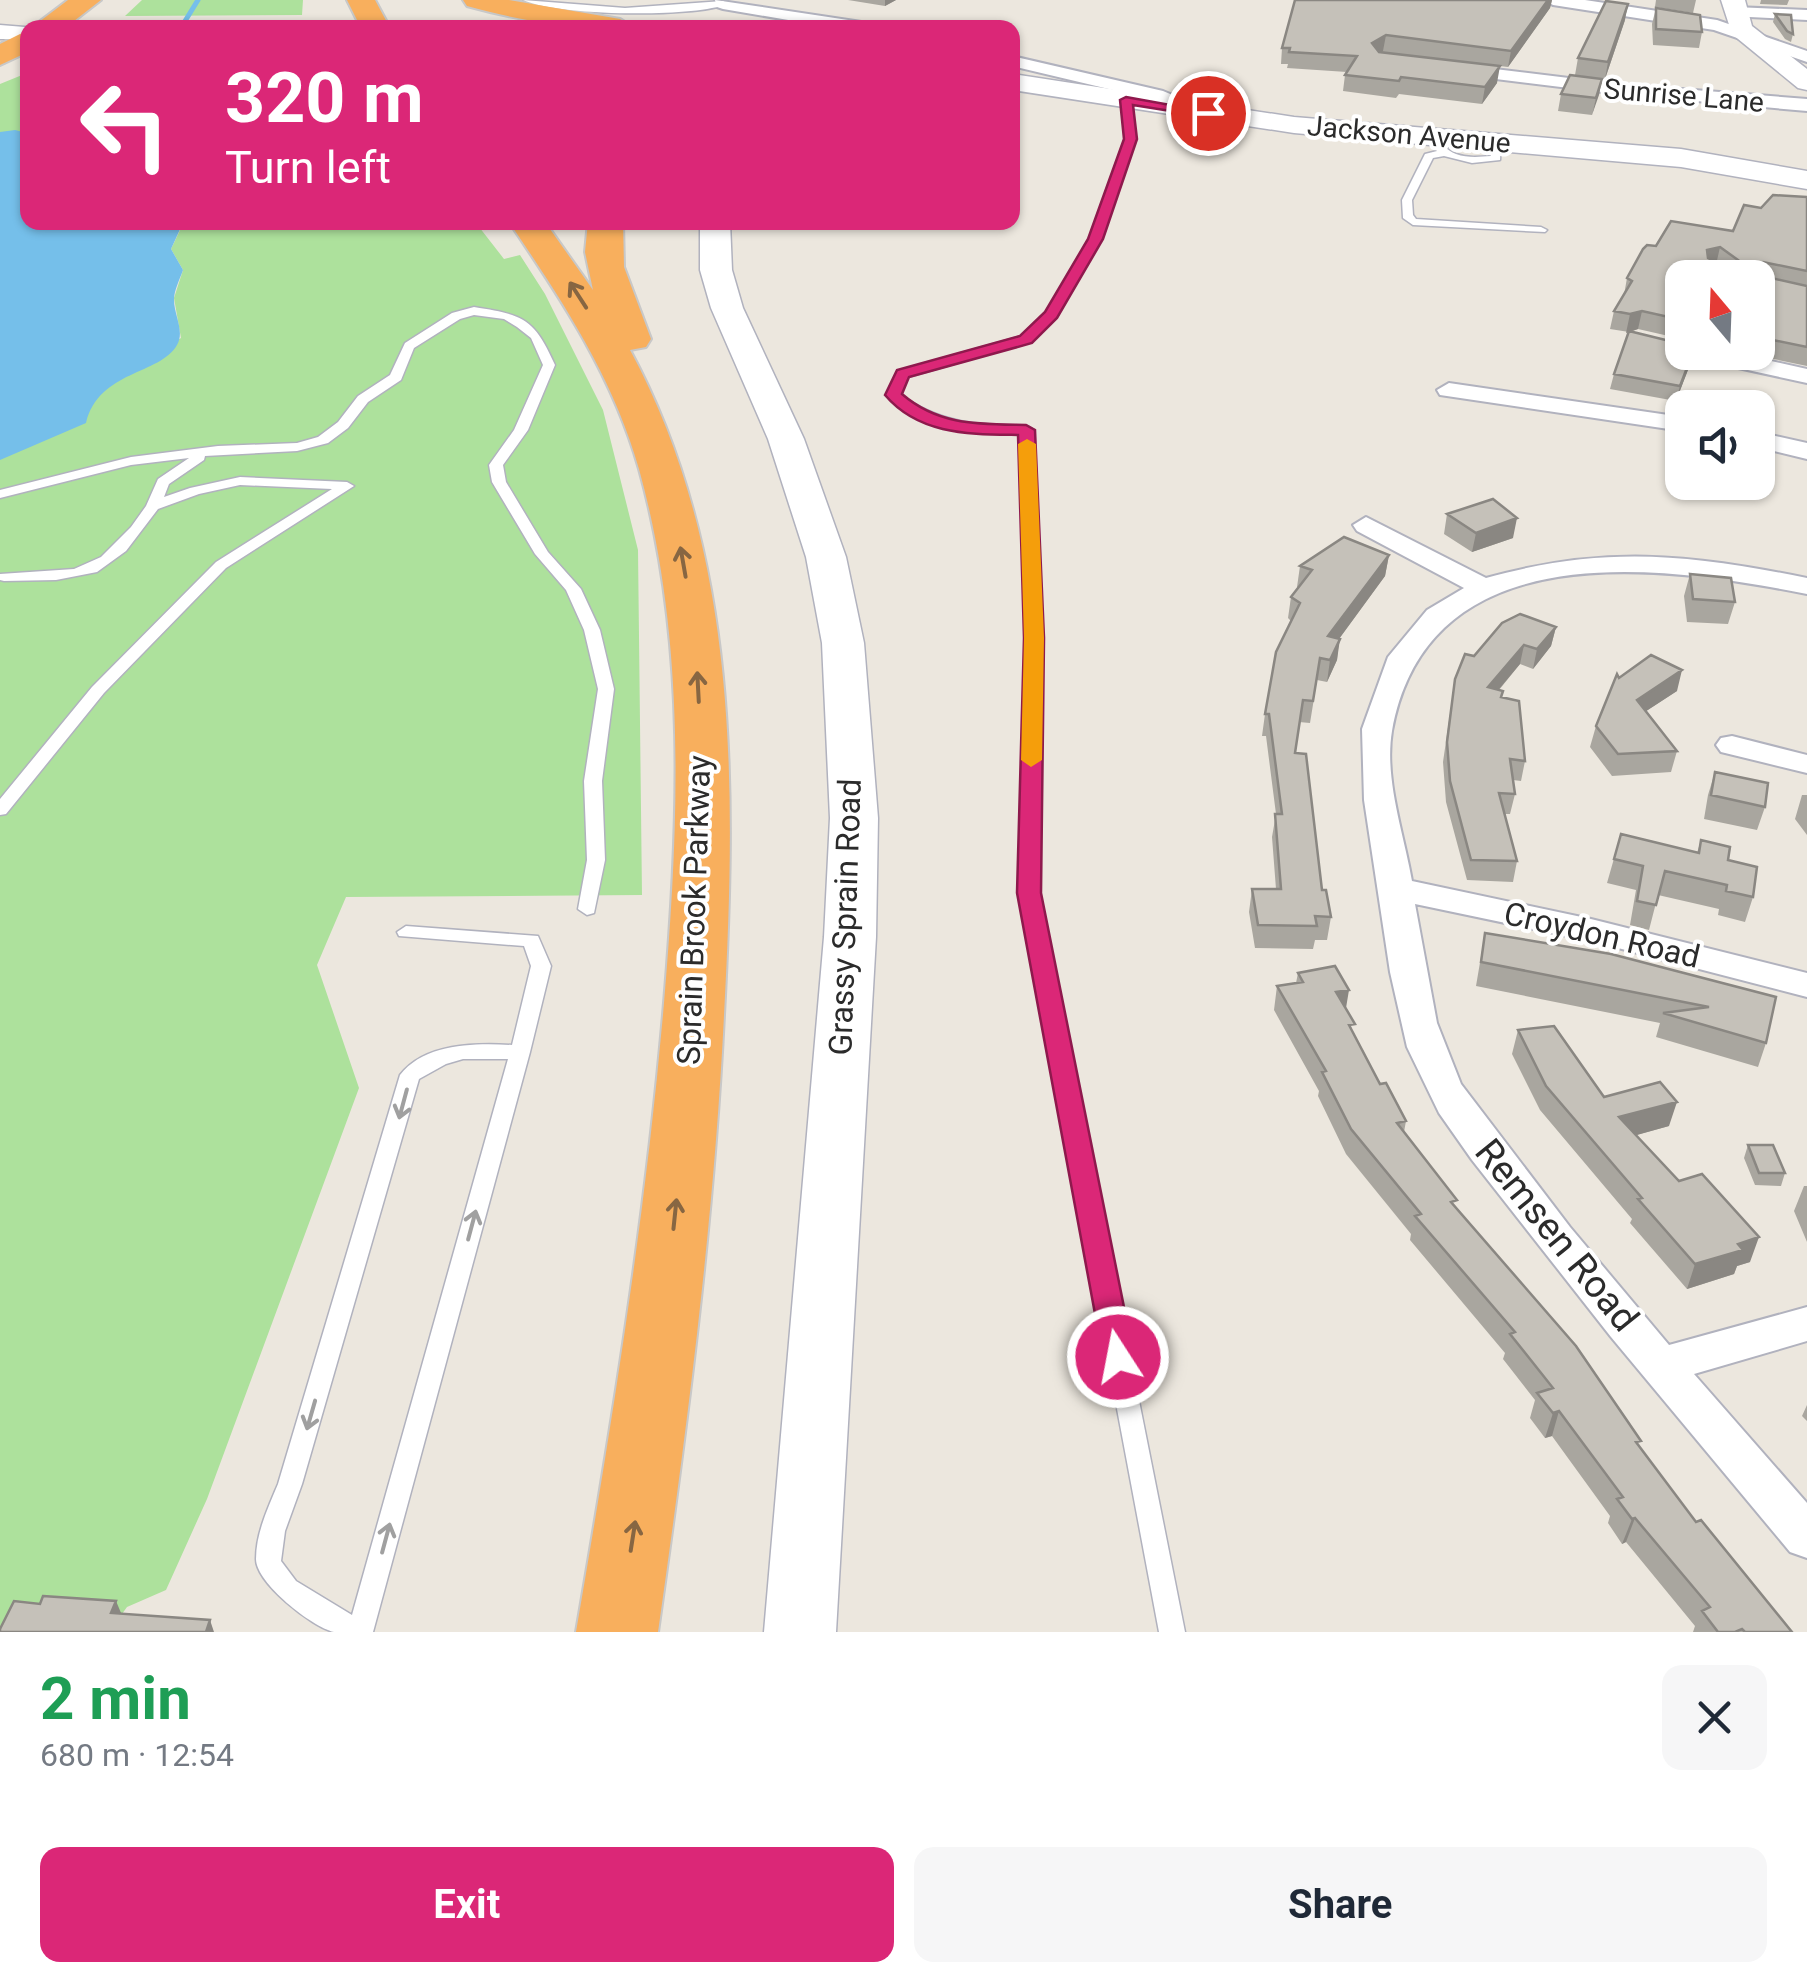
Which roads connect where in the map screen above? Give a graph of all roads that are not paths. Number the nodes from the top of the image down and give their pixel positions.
1 (86, 0) edge
2 (476, 0) edge
3 (528, 0) edge
4 (1553, 0) edge
5 (723, 2) edge
6 (1734, 6) edge
7 (1807, 15) edge
8 (47, 20) edge
9 (569, 20) edge
10 (799, 20) edge
11 (1748, 35) junction
12 (20, 36) edge
13 (0, 56) edge
14 (1807, 56) edge
15 (1020, 62) edge
16 (1442, 68) edge
17 (1807, 82) edge
18 (1020, 83) edge
19 (1126, 100) junction
20 (1807, 105) edge
21 (1208, 113) junction
22 (1438, 144) junction
23 (1733, 166) junction
24 (1807, 166) edge
25 (1807, 180) edge
26 (532, 230) edge
27 (605, 230) edge
28 (715, 230) edge
29 (1542, 230) dead end
30 (1775, 369) edge
31 (1807, 376) edge
32 (1449, 390) dead end
33 (1665, 422) edge
34 (1775, 444) edge
35 (213, 450) junction
36 (1807, 451) edge
37 (0, 494) edge
38 (154, 506) junction
39 (672, 511) junction
40 (1366, 525) dead end
41 (4, 578) dead end
42 (1807, 586) edge
43 (1482, 587) junction
44 (1732, 746) dead end
45 (1807, 764) edge
46 (0, 810) edge
47 (1396, 889) junction
48 (587, 908) dead end
49 (406, 932) dead end
50 (1807, 985) edge
51 (520, 1052) junction
52 (1807, 1324) edge
53 (1662, 1366) junction
54 (1807, 1537) edge
55 (358, 1632) edge
56 (618, 1632) edge
57 (800, 1632) edge
58 (1172, 1632) edge

1 - 8 highway
2 - 9 highway
3 - 5 lane
4 - 11 street
5 - 10 street
6 - 7 street
6 - 11 street
11 - 14 street
11 - 17 street
12 - 13 highway
15 - 21 street
16 - 20 street, Sunrise Lane
18 - 19 street, Jackson Avenue
19 - 21 street, Jackson Avenue
19 - 58 lane
21 - 22 street, Jackson Avenue
22 - 23 street, Jackson Avenue
22 - 29 lane
23 - 24 street
23 - 25 street, Jackson Avenue
39 -> 26 highway, Sprain Brook Parkway
27 - 39 highway
28 - 57 street, Grassy Sprain Road
30 - 31 street
32 - 33 street
34 - 36 street
35 - 37 lane
35 - 38 lane
35 - 48 lane
38 - 41 lane
38 - 46 lane
56 -> 39 highway, Sprain Brook Parkway
40 - 43 street
42 - 43 street, Remsen Road
43 - 47 street, Remsen Road
44 - 45 street
47 - 50 street, Croydon Road
47 - 53 street, Remsen Road
49 - 51 lane
55 -> 51 lane
51 -> 55 lane
52 - 53 street
53 - 54 street, Remsen Road

